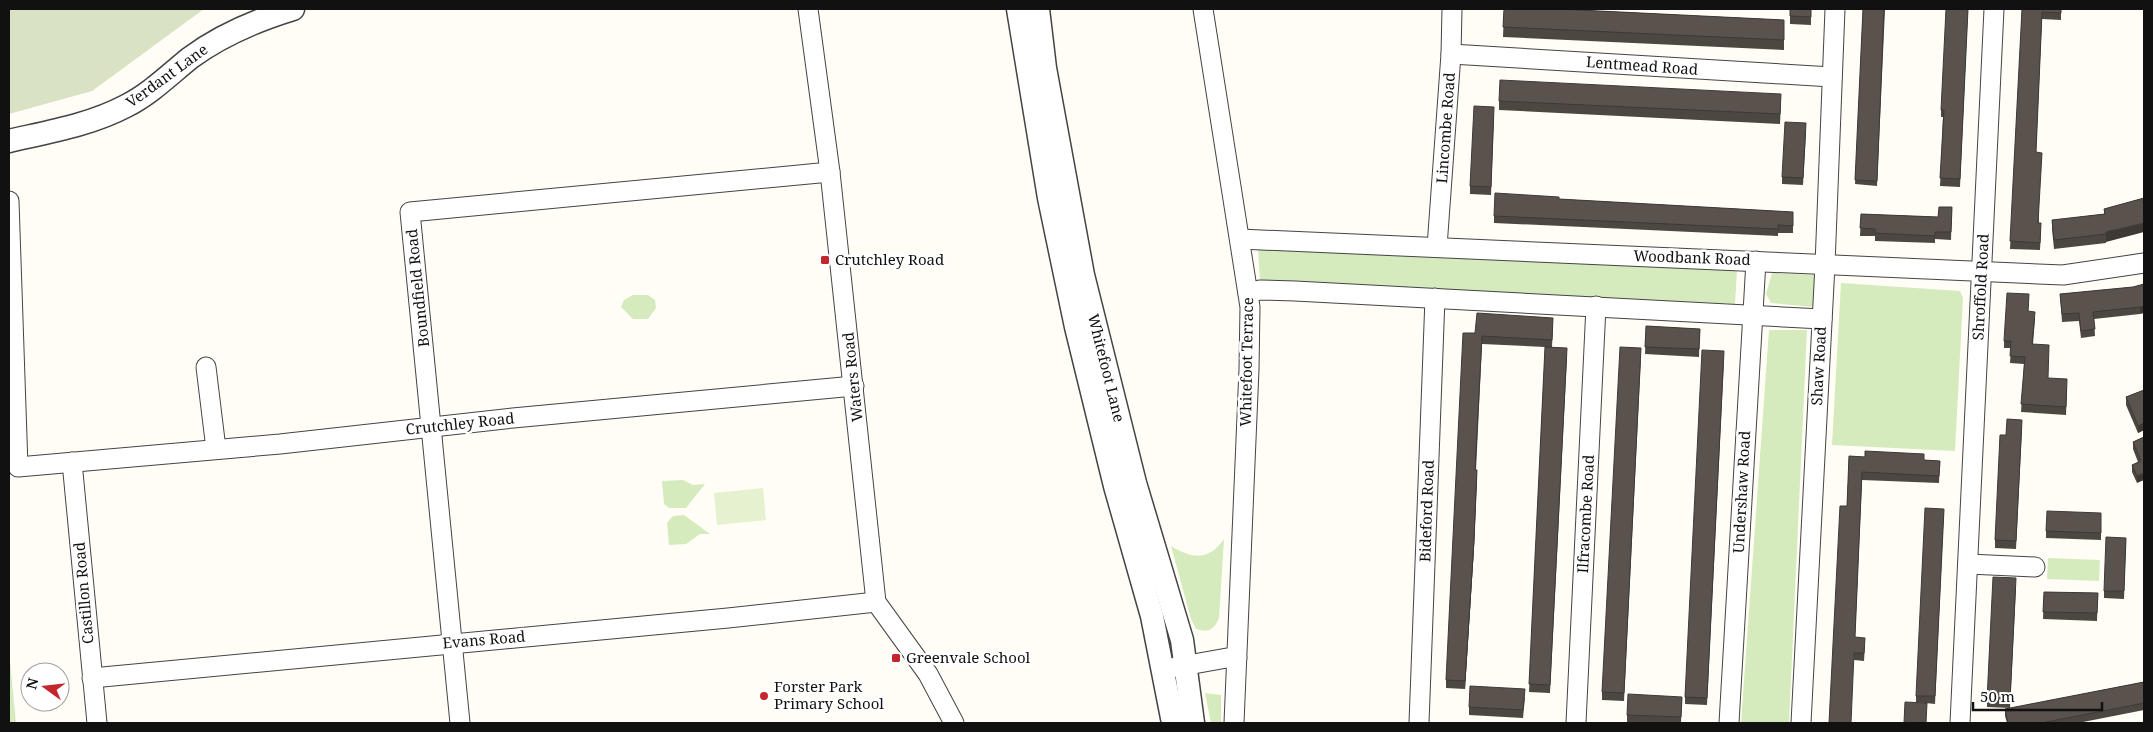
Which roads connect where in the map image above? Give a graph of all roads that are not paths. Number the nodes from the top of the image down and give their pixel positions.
1 (293, 9) edge
2 (808, 9) edge
3 (1018, 9) edge
4 (1038, 9) edge
5 (1203, 9) edge
6 (1452, 9) edge
7 (1835, 9) edge
8 (1994, 9) edge
9 (1451, 54) junction
10 (1832, 77) junction
11 (9, 141) edge
12 (830, 172) junction
13 (9, 201) edge
14 (1240, 239) junction
15 (1437, 247) junction
16 (1756, 261) junction
17 (2144, 263) edge
18 (1825, 265) junction
19 (1982, 272) junction
20 (1248, 293) junction
21 (1435, 298) junction
22 (1596, 306) junction
23 (1753, 315) junction
24 (1822, 319) junction
25 (206, 366) dead end
26 (854, 386) junction
27 (432, 428) junction
28 (216, 449) junction
29 (72, 462) junction
30 (1968, 564) junction
31 (2035, 568) dead end
32 (876, 602) junction
33 (452, 643) junction
34 (1236, 658) junction
35 (1185, 665) junction
36 (1163, 670) junction
37 (92, 678) junction
38 (97, 723) edge
39 (460, 723) edge
40 (954, 723) edge
41 (1173, 723) edge
42 (1193, 723) edge
43 (1234, 723) edge
44 (1420, 723) edge
45 (1576, 723) edge
46 (1729, 723) edge
47 (1802, 723) edge
48 (1960, 723) edge

1 - 11 street, Verdant Lane
2 - 12 street, Waters Road
3 - 36 street, Whitefoot Lane
4 - 35 street, Whitefoot Lane
5 - 14 street, Whitefoot Terrace
6 - 9 street, Lincombe Road
7 - 10 street, Shaw Road
8 - 19 street, Shroffold Road
9 - 10 street, Lentmead Road
9 - 15 street, Lincombe Road
10 - 18 street, Shaw Road
12 - 26 street, Waters Road
12 - 27 street, Boundfield Road
13 - 29 street, Crutchley Road
14 - 15 street, Woodbank Road
14 - 20 street, Whitefoot Terrace
15 - 16 street, Woodbank Road
16 - 18 street, Woodbank Road
16 - 23 street, Undershaw Road
17 - 19 street, Woodbank Road
18 - 19 street, Woodbank Road
18 - 24 street, Shaw Road
19 - 30 street, Shroffold Road
20 - 21 street
20 - 34 street, Whitefoot Terrace
21 - 22 street
21 - 44 street, Bideford Road
22 - 23 street
22 - 45 street, Ilfracombe Road
23 - 24 street
23 - 46 street, Undershaw Road
24 - 47 street, Shaw Road
25 - 28 street
26 - 27 street, Crutchley Road
26 - 32 street, Waters Road
27 - 28 street, Crutchley Road
27 - 33 street, Boundfield Road
28 - 29 street, Crutchley Road
29 - 37 street, Castillon Road
30 - 31 street
30 - 48 street, Shroffold Road
32 - 33 street, Evans Road
32 - 40 street
33 - 37 street, Evans Road
33 - 39 street, Boundfield Road
34 - 35 street
34 - 43 street, Whitefoot Terrace
35 - 36 street
35 - 42 street, Whitefoot Lane
36 - 41 street, Whitefoot Lane
37 - 38 street, Castillon Road

